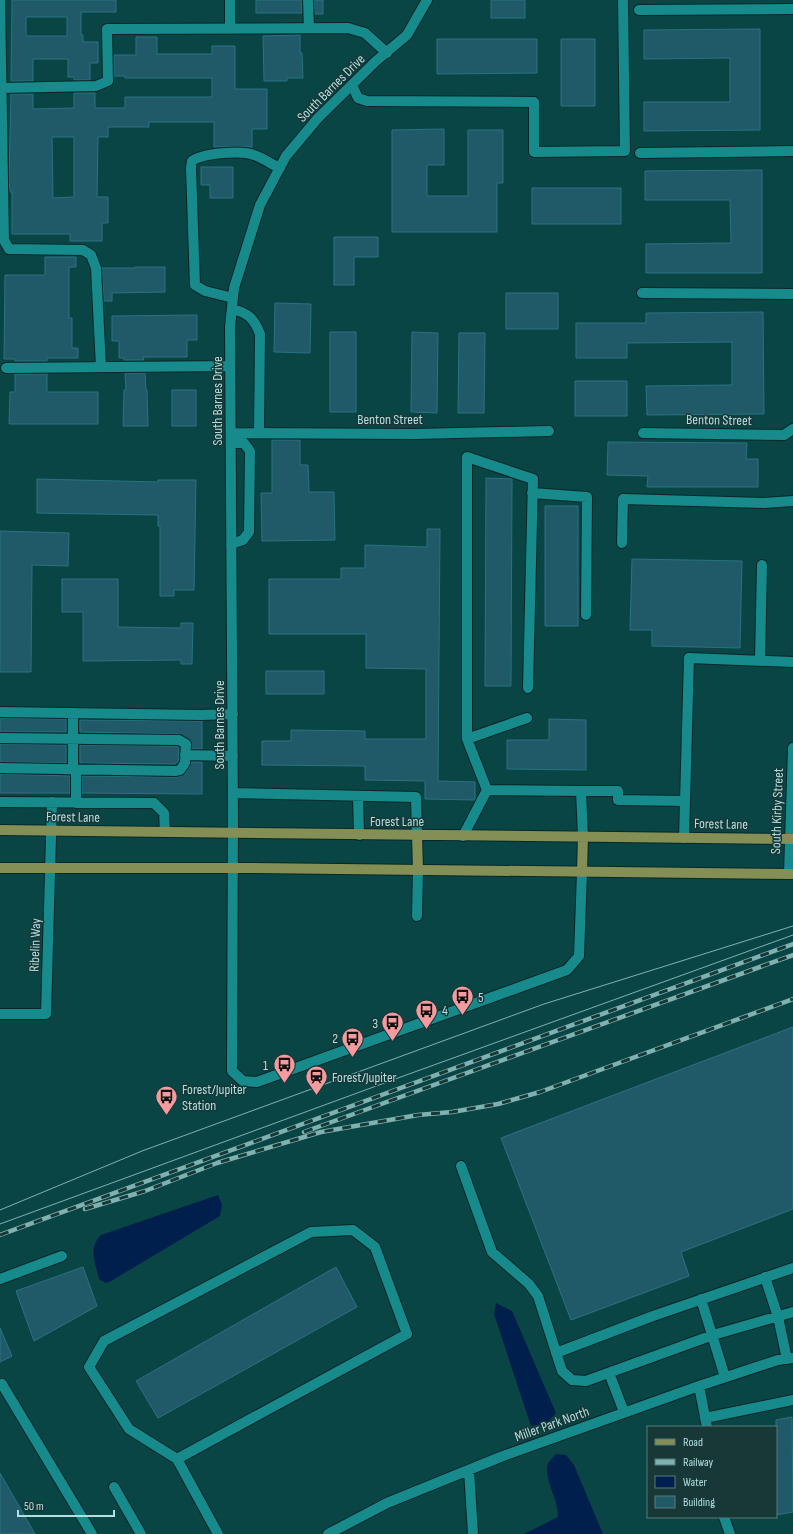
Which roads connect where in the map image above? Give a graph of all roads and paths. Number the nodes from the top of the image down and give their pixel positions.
1 (0, 0) edge
2 (230, 0) edge
3 (308, 0) edge
4 (427, 0) edge
5 (623, 0) edge
6 (793, 8) edge
7 (639, 10) dead end
8 (309, 28) junction
9 (230, 29) junction
10 (387, 53) junction
11 (352, 85) junction
12 (1, 88) junction
13 (793, 151) edge
14 (640, 153) dead end
15 (280, 168) junction
16 (642, 293) dead end
17 (793, 294) edge
18 (232, 303) junction
19 (230, 366) junction
20 (101, 367) junction
21 (6, 368) dead end
22 (793, 429) edge
23 (550, 431) dead end
24 (259, 433) junction
25 (643, 433) dead end
26 (231, 438) junction
27 (532, 493) junction
28 (793, 501) edge
29 (622, 543) dead end
30 (232, 544) junction
31 (762, 565) dead end
32 (586, 615) dead end
33 (760, 660) junction
34 (793, 662) edge
35 (528, 688) dead end
36 (0, 712) edge
37 (73, 713) junction
38 (233, 714) junction
39 (527, 718) dead end
40 (0, 738) edge
41 (73, 739) junction
42 (467, 739) junction
43 (793, 748) edge
44 (185, 756) junction
45 (233, 756) junction
46 (0, 768) edge
47 (74, 770) junction
48 (792, 788) edge
49 (488, 790) junction
50 (581, 791) junction
51 (233, 793) junction
52 (358, 796) junction
53 (685, 801) junction
54 (0, 802) edge
55 (52, 802) junction
56 (76, 802) junction
57 (0, 830) edge
58 (52, 830) junction
59 (165, 832) junction
60 (233, 833) junction
61 (359, 835) junction
62 (416, 835) junction
63 (463, 836) junction
64 (583, 837) junction
65 (684, 838) junction
66 (791, 839) edge
67 (0, 868) edge
68 (232, 868) junction
69 (51, 869) junction
70 (418, 870) junction
71 (582, 872) junction
72 (791, 874) edge
73 (417, 916) dead end
74 (0, 1014) edge
75 (461, 1166) dead end
76 (62, 1256) dead end
77 (793, 1268) edge
78 (765, 1277) junction
79 (0, 1279) edge
80 (701, 1300) junction
81 (793, 1312) edge
82 (778, 1317) junction
83 (713, 1335) junction
84 (556, 1353) junction
85 (790, 1359) edge
86 (609, 1373) junction
87 (725, 1377) junction
88 (0, 1385) edge
89 (699, 1386) junction
90 (793, 1400) edge
91 (624, 1412) junction
92 (706, 1422) edge
93 (177, 1459) junction
94 (469, 1470) junction
95 (114, 1487) dead end
96 (724, 1518) edge
97 (92, 1534) edge
98 (141, 1534) edge
99 (218, 1534) edge
100 (328, 1534) edge
101 (473, 1534) edge
102 (730, 1534) edge

1 - 12 street
2 - 9 street
3 - 8 street
4 - 10 street, South Barnes Drive
5 - 11 street
6 - 7 street
8 - 9 street
8 - 10 street
9 - 12 street
10 - 11 street, South Barnes Drive
11 - 15 street, South Barnes Drive
12 - 20 street
13 - 14 street
15 - 18 street, South Barnes Drive
15 - 18 street
16 - 17 street
18 - 19 street, South Barnes Drive
18 - 24 street
19 - 20 street
19 - 26 street, South Barnes Drive
20 - 21 street
22 - 25 street, Benton Street
23 - 24 street, Benton Street
24 - 26 street, Benton Street
26 - 30 street, South Barnes Drive
26 - 30 street
27 - 32 street
27 - 35 street
27 - 42 street
28 - 29 street
30 - 38 street, South Barnes Drive
31 - 33 street
33 - 34 street
33 - 53 street
36 - 37 street
37 - 38 street
37 - 41 street
38 - 45 street, South Barnes Drive
39 - 42 street
40 - 41 street
41 - 44 street
41 - 47 street
42 - 49 street
43 - 48 street, South Kirby Street
44 - 45 street
44 - 47 street
45 - 51 street, South Barnes Drive
46 - 47 street
47 - 56 street
48 - 66 street, South Kirby Street
49 - 50 street
49 - 63 street
50 - 53 street
50 - 64 street
51 - 52 street
51 - 60 street, South Barnes Drive
52 - 61 street
52 - 62 street
53 - 65 street
54 - 55 street
55 - 56 street
55 - 58 street, Ribelin Way
56 - 59 street
57 - 58 main road, Forest Lane
58 - 59 main road, Forest Lane
58 - 69 street, Ribelin Way
59 - 60 main road, Forest Lane
60 - 61 main road, Forest Lane
60 - 68 street, South Barnes Drive
61 - 62 main road, Forest Lane
62 - 63 main road, Forest Lane
62 - 70 main road
63 - 64 main road, Forest Lane
64 - 65 main road, Forest Lane
64 - 71 main road
65 - 66 main road, Forest Lane
66 - 72 street, South Kirby Street
67 - 69 main road
68 - 69 main road
68 - 70 main road
68 - 71 street, South Barnes Drive
69 - 74 street, Ribelin Way
70 - 71 main road
70 - 73 street
71 - 72 main road
75 - 84 street
76 - 79 street
77 - 78 street
78 - 80 street
78 - 82 street
80 - 83 street
80 - 84 street
81 - 82 street
82 - 83 street
82 - 85 street
83 - 86 street
83 - 87 street
84 - 86 street
85 - 87 street, Miller Park North
86 - 91 street
87 - 89 street, Miller Park North
88 - 97 street
89 - 91 street, Miller Park North
89 - 92 street
90 - 92 street
91 - 94 street, Miller Park North
93 - 93 street
93 - 99 street
94 - 100 street, Miller Park North
94 - 101 street
95 - 98 street
96 - 102 street

